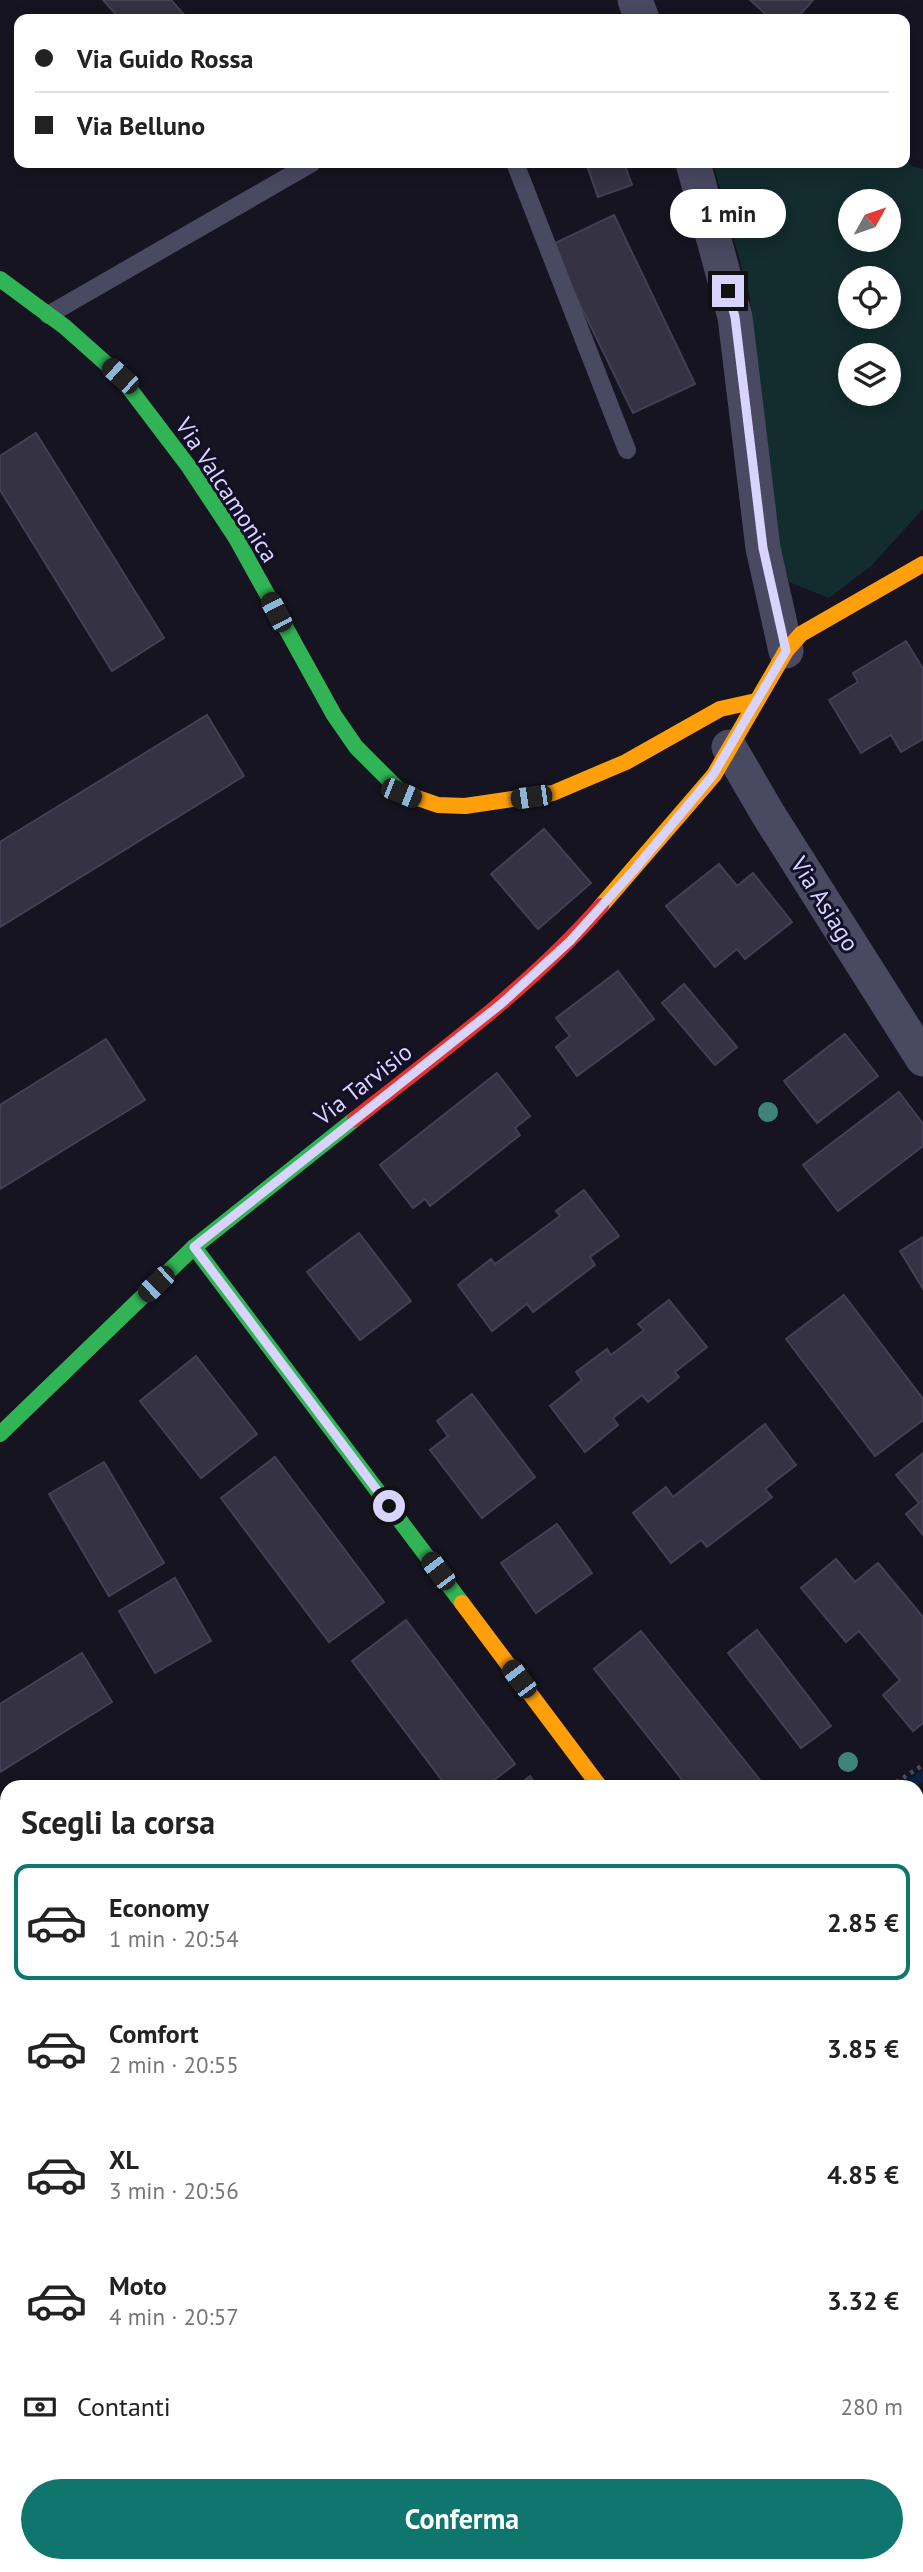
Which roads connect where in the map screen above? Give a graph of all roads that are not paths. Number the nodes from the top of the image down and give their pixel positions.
1 (303, 168) edge
2 (517, 168) edge
3 (695, 168) edge
4 (0, 279) edge
5 (48, 315) junction
6 (627, 450) dead end
7 (923, 564) edge
8 (797, 640) junction
9 (756, 701) junction
10 (729, 747) junction
11 (923, 1059) edge
12 (194, 1247) junction
13 (0, 1434) edge
14 (595, 1780) edge

1 - 5 lane
2 - 6 lane
3 - 8 street
4 - 5 street, Via Valcamonica
5 - 9 street, Via Valcamonica
7 - 8 street
8 - 9 street, Via Tarvisio
9 - 10 street, Via Tarvisio
10 - 11 street, Via Asiago
10 - 12 street, Via Tarvisio
12 - 13 street, Via Tarvisio
12 - 14 street

